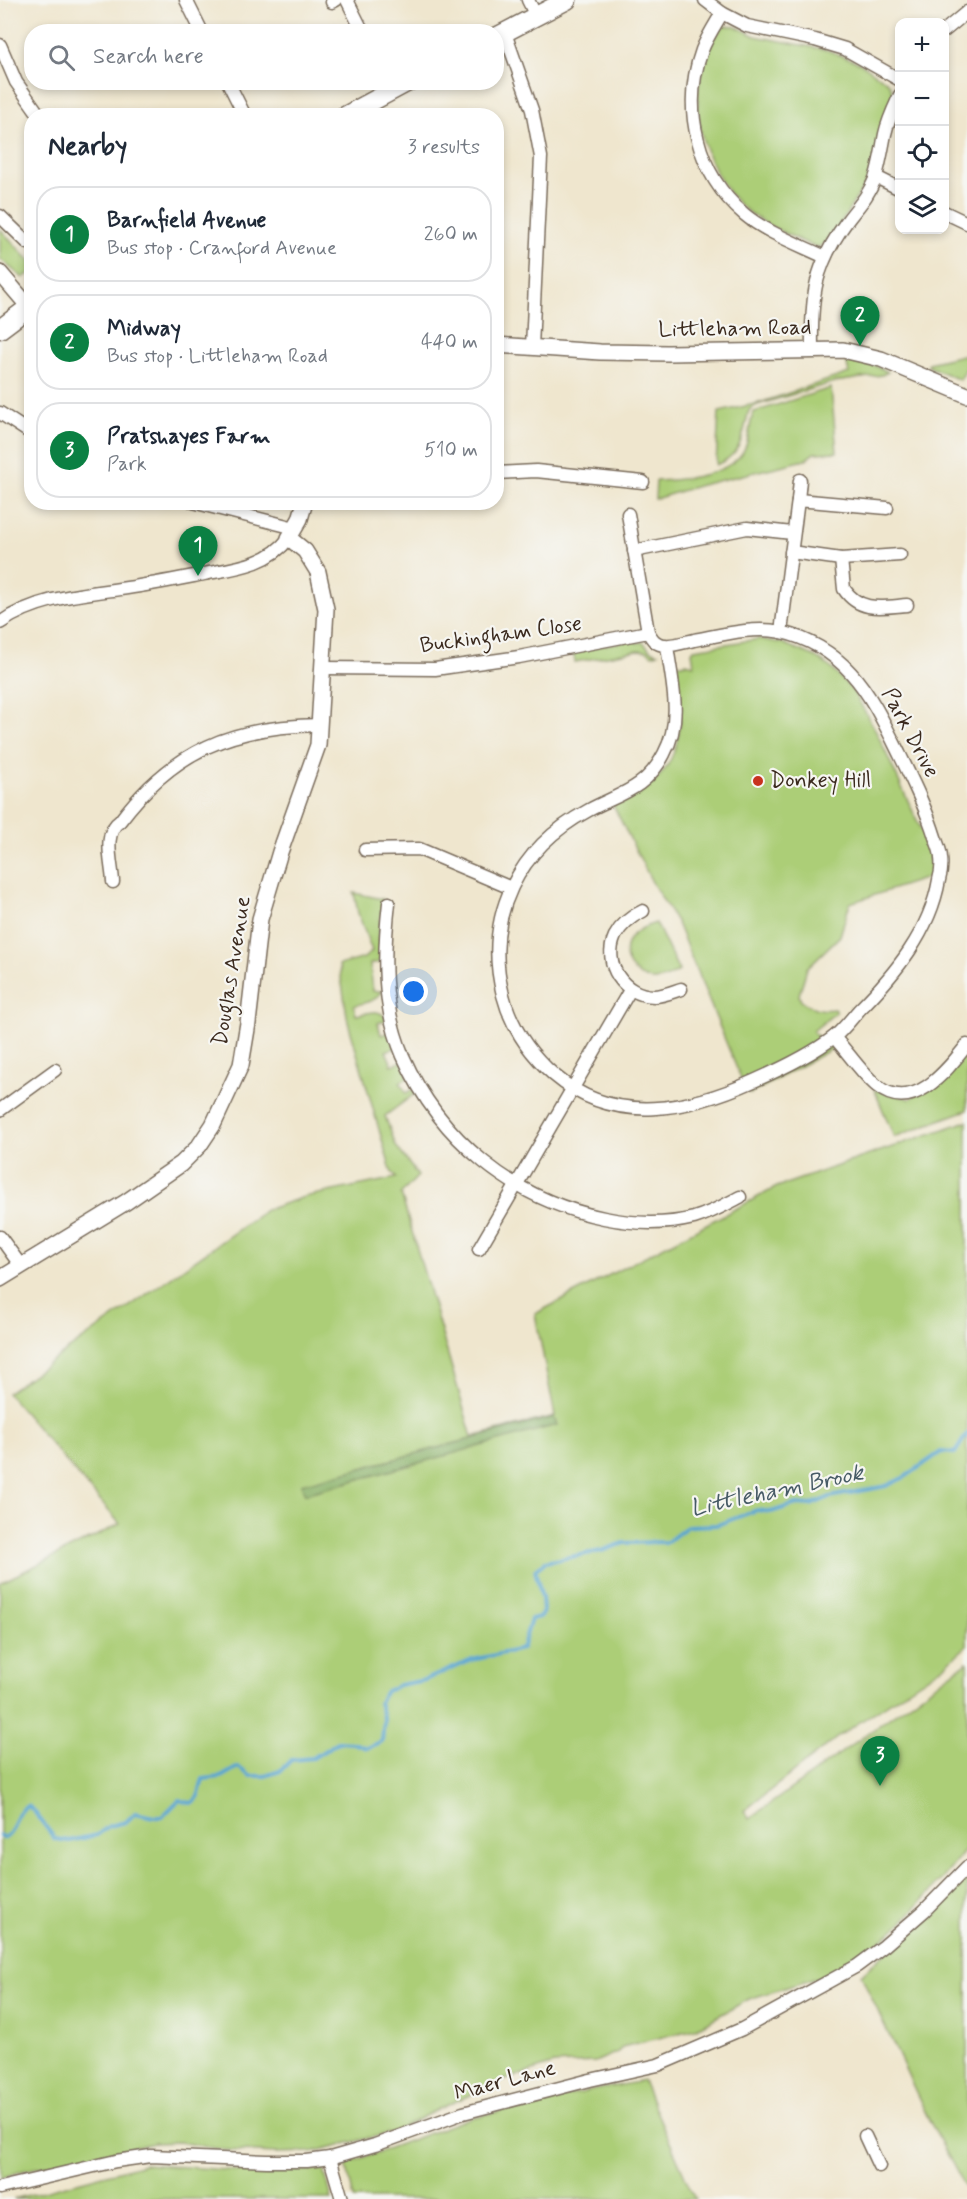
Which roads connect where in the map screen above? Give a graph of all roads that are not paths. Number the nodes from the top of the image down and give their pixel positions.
1 (186, 0) edge
2 (347, 0) edge
3 (567, 0) edge
4 (705, 0) edge
5 (532, 8) edge
6 (967, 12) edge
7 (722, 14) junction
8 (198, 24) edge
9 (359, 24) edge
10 (949, 28) edge
11 (504, 32) edge
12 (504, 42) edge
13 (0, 45) edge
14 (895, 77) edge
15 (232, 90) edge
16 (389, 90) edge
17 (895, 105) edge
18 (34, 108) edge
19 (241, 108) edge
20 (359, 108) edge
21 (876, 177) junction
22 (895, 186) edge
23 (949, 214) edge
24 (0, 216) edge
25 (967, 223) edge
26 (24, 239) edge
27 (825, 257) junction
28 (0, 273) edge
29 (24, 299) edge
30 (24, 311) edge
31 (0, 329) edge
32 (504, 346) edge
33 (531, 346) junction
34 (812, 350) junction
35 (967, 395) edge
36 (0, 413) edge
37 (24, 429) edge
38 (504, 473) edge
39 (800, 480) dead end
40 (643, 482) dead end
41 (798, 500) junction
42 (887, 508) dead end
43 (219, 510) edge
44 (302, 510) edge
45 (628, 514) dead end
46 (292, 533) junction
47 (792, 533) junction
48 (634, 551) junction
49 (791, 552) junction
50 (900, 555) dead end
51 (841, 559) junction
52 (908, 605) dead end
53 (0, 623) edge
54 (648, 632) junction
55 (781, 632) junction
56 (667, 646) junction
57 (323, 668) junction
58 (320, 725) junction
59 (365, 850) dead end
60 (114, 882) dead end
61 (511, 888) junction
62 (389, 903) dead end
63 (643, 910) dead end
64 (681, 988) dead end
65 (630, 990) junction
66 (834, 1037) junction
67 (967, 1045) edge
68 (55, 1070) dead end
69 (572, 1089) junction
70 (0, 1110) edge
71 (517, 1186) junction
72 (740, 1197) dead end
73 (0, 1237) edge
74 (479, 1249) dead end
75 (21, 1266) junction
76 (0, 1279) edge
77 (967, 1867) edge
78 (865, 2136) dead end
79 (330, 2158) junction
80 (879, 2166) dead end
81 (0, 2188) edge
82 (342, 2199) edge

1 - 8 street
2 - 9 street
3 - 5 main road
4 - 7 street
5 - 11 main road
6 - 10 street
7 - 14 street
7 - 27 street
12 - 33 street
13 - 18 street
15 - 19 street
16 - 20 main road
17 - 21 street
21 - 22 street
21 - 27 street
23 - 25 street
24 - 26 street
27 - 34 street
28 - 29 street
30 - 31 main road
32 - 33 street, Littleham Road
33 - 34 street, Littleham Road
34 - 35 street, Littleham Road
36 - 37 street
38 - 40 street
39 - 41 street
41 - 42 street
41 - 47 street
43 - 46 street
44 - 46 street
45 - 48 street
46 - 53 street
46 - 57 street, Douglas Avenue
47 - 48 street
47 - 49 street
48 - 54 street
49 - 51 street
49 - 55 street
50 - 51 street
51 - 52 street
54 - 56 street
54 - 57 street, Buckingham Close
55 - 56 street, Park Drive
55 - 66 street, Park Drive
56 - 61 street, Park Drive
57 - 58 street, Douglas Avenue
58 - 60 street
58 - 75 street, Douglas Avenue
59 - 61 street
61 - 69 street, Park Drive
62 - 71 street
63 - 65 street
64 - 65 street
65 - 69 street
66 - 67 street
66 - 69 street, Park Drive
68 - 70 street
69 - 71 street
71 - 72 street
71 - 74 street
73 - 75 street
75 - 76 street, Douglas Avenue
77 - 79 street, Maer Lane
78 - 80 street
79 - 81 street, Maer Lane
79 - 82 street

